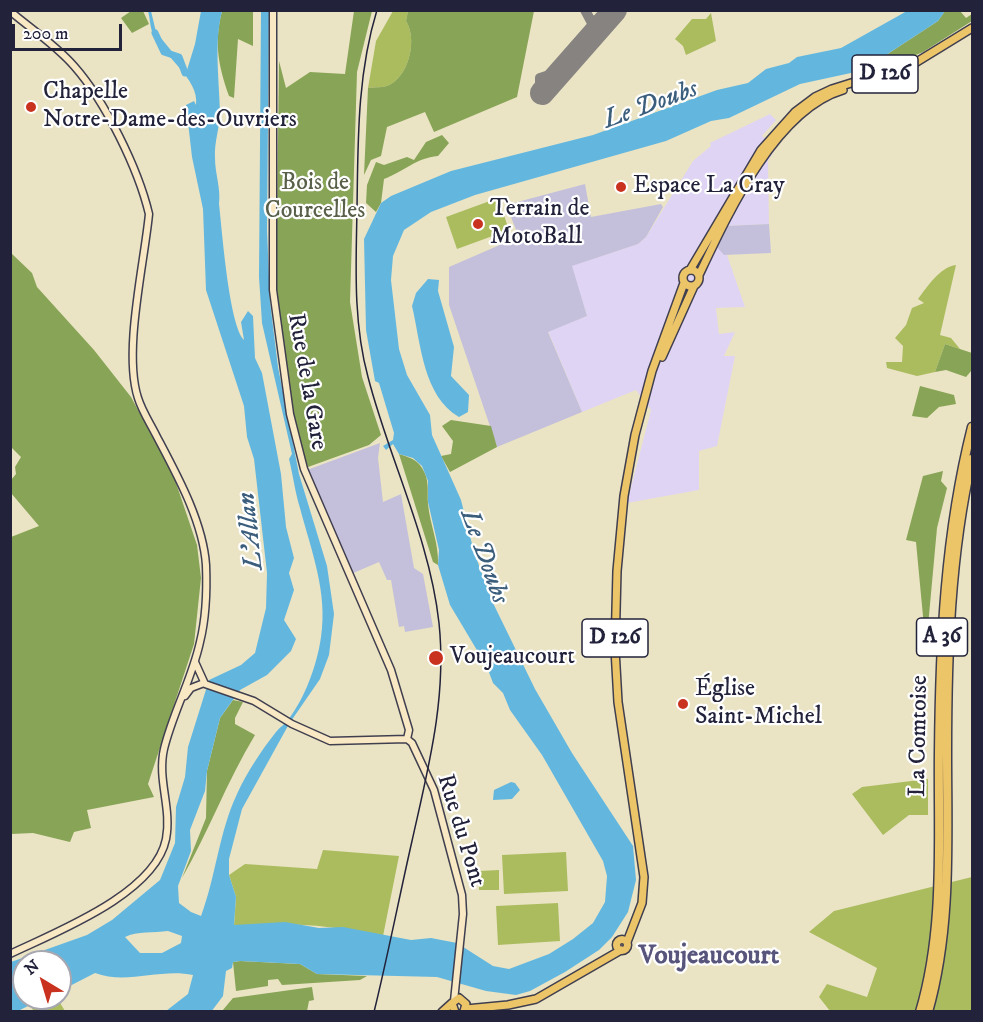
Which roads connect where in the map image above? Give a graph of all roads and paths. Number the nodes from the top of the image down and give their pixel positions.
1 (273, 10) edge
2 (10, 11) edge
3 (972, 28) edge
4 (972, 33) edge
5 (690, 270) junction
6 (699, 275) junction
7 (684, 283) junction
8 (694, 286) junction
9 (972, 427) edge
10 (972, 459) edge
11 (622, 516) junction
12 (195, 660) junction
13 (189, 678) junction
14 (204, 683) junction
15 (176, 712) junction
16 (407, 739) junction
17 (943, 849) junction
18 (942, 867) junction
19 (10, 954) edge
20 (462, 1006) edge
21 (482, 1007) junction
22 (442, 1011) edge
23 (455, 1011) edge
24 (920, 1011) edge
25 (928, 1011) edge

1 - 16 main road, Rue de la Gare
2 - 12 main road
3 - 5 main road, D 126
4 - 6 main road, D 126
5 - 6 main road
5 - 7 main road
6 - 8 main road
7 - 8 main road
7 - 11 main road, D 126
8 - 11 main road, D 126
9 - 17 highway, La Comtoise / A 36
10 - 17 highway, La Comtoise / A 36
11 - 21 main road, D 126
12 - 13 main road
12 - 14 main road
13 - 14 main road
13 - 15 main road
14 - 15 main road
14 - 16 main road
15 - 19 main road
16 - 20 main road, Rue du Pont
17 - 18 highway, La Comtoise / A 36
18 - 24 highway, La Comtoise / A 36
18 - 25 highway, La Comtoise / A 36
20 - 21 main road, D 126
20 - 21 main road
20 - 22 main road
20 - 23 main road

